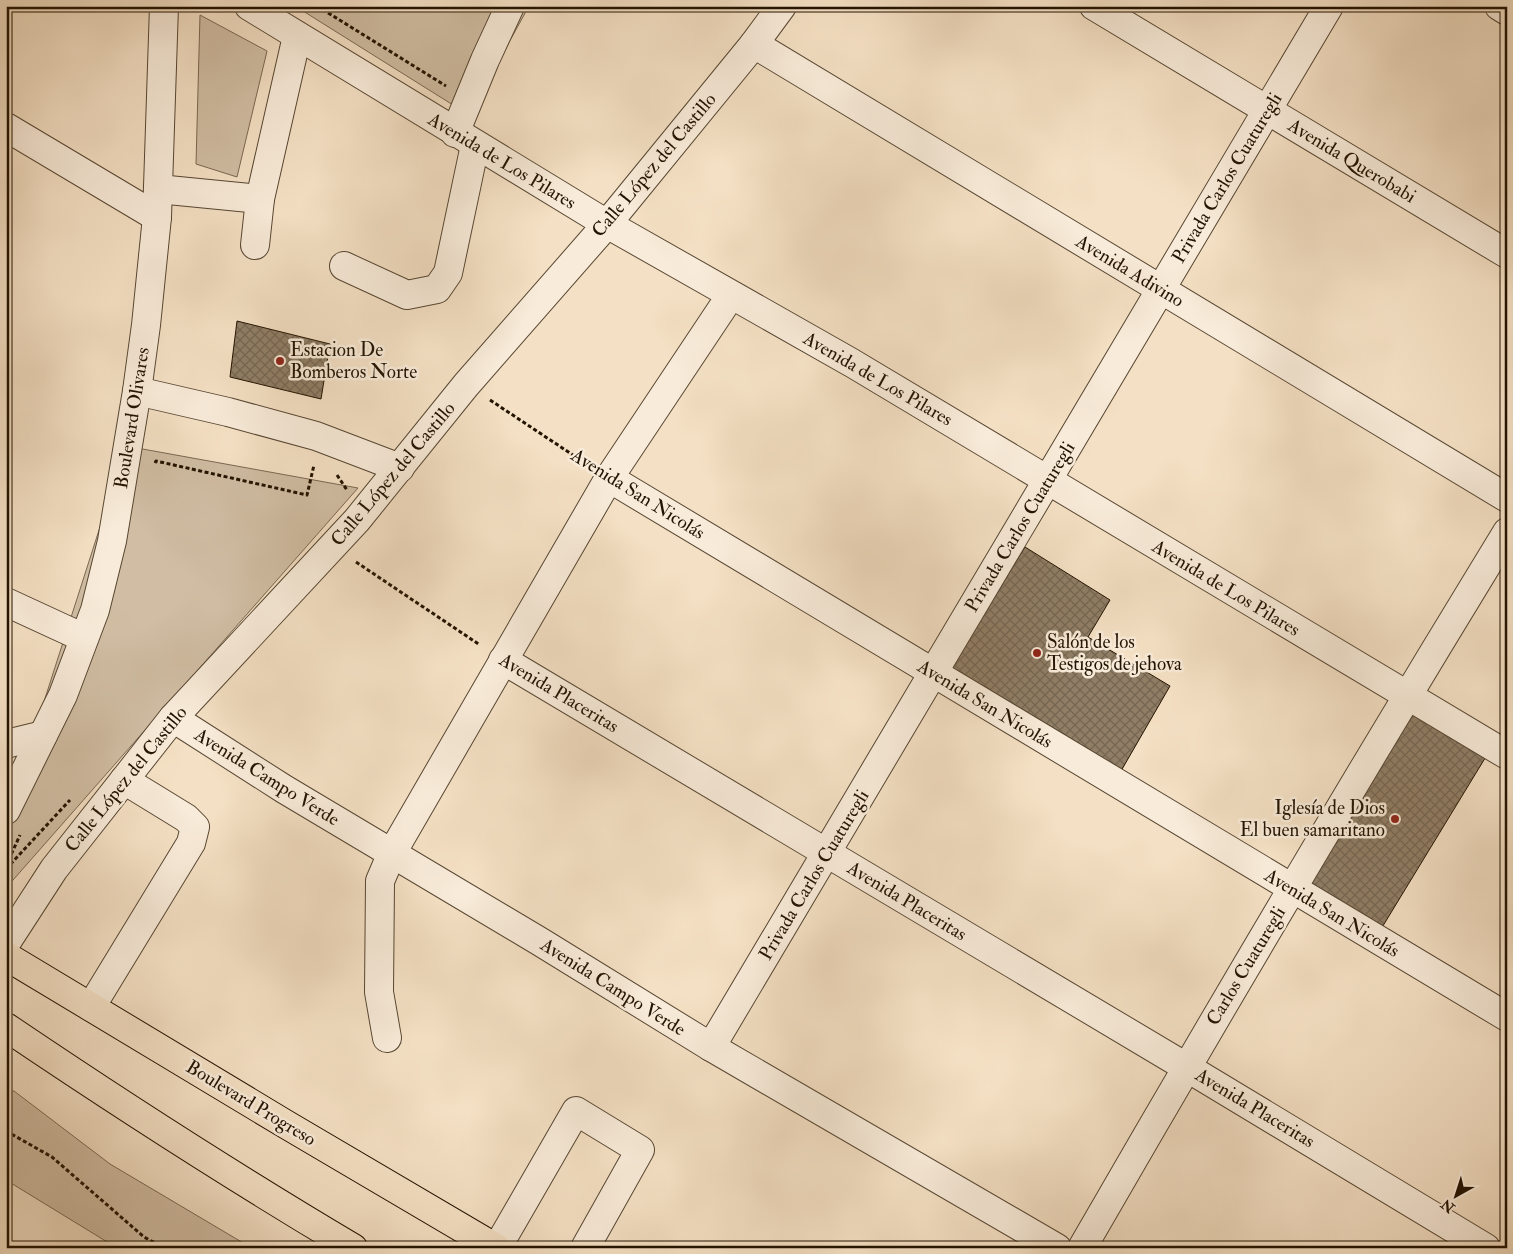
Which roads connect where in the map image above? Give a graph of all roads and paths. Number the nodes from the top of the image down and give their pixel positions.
1 (164, 6) edge
2 (249, 6) edge
3 (317, 6) edge
4 (510, 6) edge
5 (782, 6) edge
6 (1094, 6) edge
7 (1329, 6) edge
8 (1499, 6) edge
9 (1507, 11) edge
10 (297, 36) junction
11 (754, 44) junction
12 (448, 87) dead end
13 (1267, 110) junction
14 (6, 126) edge
15 (465, 139) junction
16 (158, 189) junction
17 (260, 199) junction
18 (156, 217) junction
19 (607, 224) junction
20 (255, 245) dead end
21 (1507, 254) edge
22 (344, 266) dead end
23 (1161, 290) junction
24 (731, 295) junction
25 (466, 385) junction
26 (137, 391) junction
27 (323, 466) dead end
28 (400, 468) junction
29 (153, 471) dead end
30 (336, 475) dead end
31 (610, 478) junction
32 (1048, 480) junction
33 (351, 496) dead end
34 (1507, 498) edge
35 (1507, 532) edge
36 (332, 547) junction
37 (6, 602) edge
38 (84, 638) junction
39 (503, 660) junction
40 (933, 673) junction
41 (1407, 696) junction
42 (173, 718) junction
43 (43, 736) junction
44 (6, 744) edge
45 (1507, 755) edge
46 (124, 780) junction
47 (14, 820) edge
48 (392, 853) junction
49 (827, 853) junction
50 (6, 866) edge
51 (1292, 889) junction
52 (6, 944) edge
53 (6, 956) edge
54 (91, 1007) junction
55 (1507, 1017) edge
56 (6, 1027) edge
57 (387, 1038) dead end
58 (711, 1047) junction
59 (1186, 1067) junction
60 (6, 1131) edge
61 (164, 1248) edge
62 (353, 1248) edge
63 (496, 1248) edge
64 (585, 1248) edge
65 (1057, 1248) edge
66 (1082, 1248) edge
67 (1486, 1248) edge

1 - 16 street, Boulevard Olivares
2 - 10 street, Avenida de Los Pilares
3 - 12 path
4 - 15 street
5 - 11 street, Calle López del Castillo
6 - 13 street, Avenida Querobabi
7 - 13 street, Privada Carlos Cuaturegli
8 - 9 street
10 - 15 street, Avenida de Los Pilares
10 - 17 street
11 - 19 street, Calle López del Castillo
11 - 23 street, Avenida Adivino
13 - 21 street, Avenida Querobabi
13 - 23 street, Privada Carlos Cuaturegli
14 - 18 street
15 - 19 street, Avenida de Los Pilares
15 - 22 street
16 - 17 street
16 - 18 street, Boulevard Olivares
17 - 20 street
18 - 26 street, Boulevard Olivares
19 - 24 street, Avenida de Los Pilares
19 - 25 street, Calle López del Castillo
23 - 32 street, Privada Carlos Cuaturegli
23 - 34 street, Avenida Adivino
24 - 31 street
24 - 32 street, Avenida de Los Pilares
25 - 28 street, Calle López del Castillo
25 - 31 path, Avenida San Nicolás
26 - 28 street
26 - 38 street, Boulevard Olivares
27 - 29 path
28 - 36 street, Calle López del Castillo
30 - 33 path
31 - 39 street
31 - 40 street, Avenida San Nicolás
32 - 40 street, Privada Carlos Cuaturegli
32 - 41 street, Avenida de Los Pilares
35 - 41 street, Carlos Cuaturegli
36 - 39 path, Avenida Placeritas
36 - 42 street, Calle López del Castillo
37 - 38 street
38 - 43 street, Boulevard Olivares
39 - 48 street
39 - 49 street, Avenida Placeritas
40 - 49 street, Privada Carlos Cuaturegli
40 - 51 street, Avenida San Nicolás
41 - 45 street, Avenida de Los Pilares
41 - 51 street, Carlos Cuaturegli
42 - 46 street, Calle López del Castillo
42 - 48 street, Avenida Campo Verde
43 - 44 street
43 - 47 street, Boulevard Olivares
46 - 52 street, Calle López del Castillo
46 - 54 street
47 - 50 path
48 - 57 street
48 - 58 street, Avenida Campo Verde
49 - 58 street, Privada Carlos Cuaturegli
49 - 59 street, Avenida Placeritas
51 - 55 street, Avenida San Nicolás
51 - 59 street, Carlos Cuaturegli
53 - 54 main road, Boulevard Progreso
54 - 63 main road, Boulevard Progreso
56 - 62 main road
58 - 65 street, Avenida Campo Verde
59 - 66 street, Carlos Cuaturegli
59 - 67 street, Avenida Placeritas
60 - 61 path
63 - 64 street

